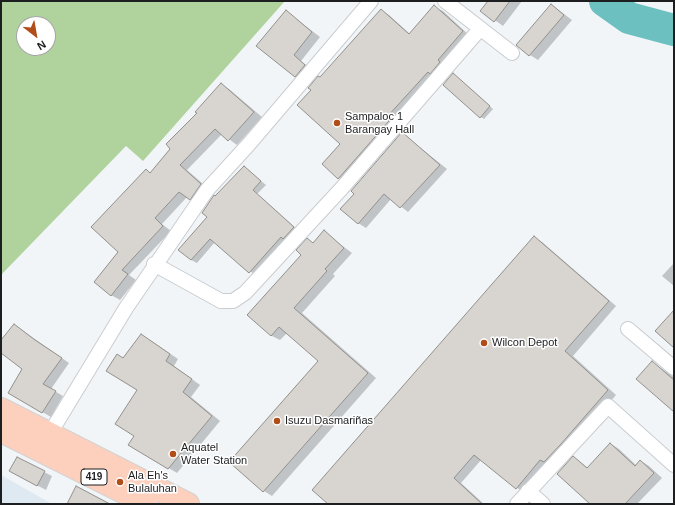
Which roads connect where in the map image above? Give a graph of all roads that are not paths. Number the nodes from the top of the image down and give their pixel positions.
1 (371, 1) edge
2 (445, 1) edge
3 (480, 29) junction
4 (512, 53) dead end
5 (154, 264) junction
6 (628, 329) dead end
7 (674, 368) edge
8 (1, 409) edge
9 (1, 431) edge
10 (45, 442) junction
11 (672, 460) edge
12 (528, 491) junction
13 (147, 504) edge
14 (188, 504) edge
15 (518, 504) edge
16 (543, 504) edge

1 - 5 street
2 - 3 street
3 - 4 street
3 - 5 street
5 - 10 street
6 - 7 street
8 - 10 main road, 419
9 - 10 main road, 419
10 - 13 main road, 419
10 - 14 main road, 419
11 - 12 street
12 - 15 street
12 - 16 street

